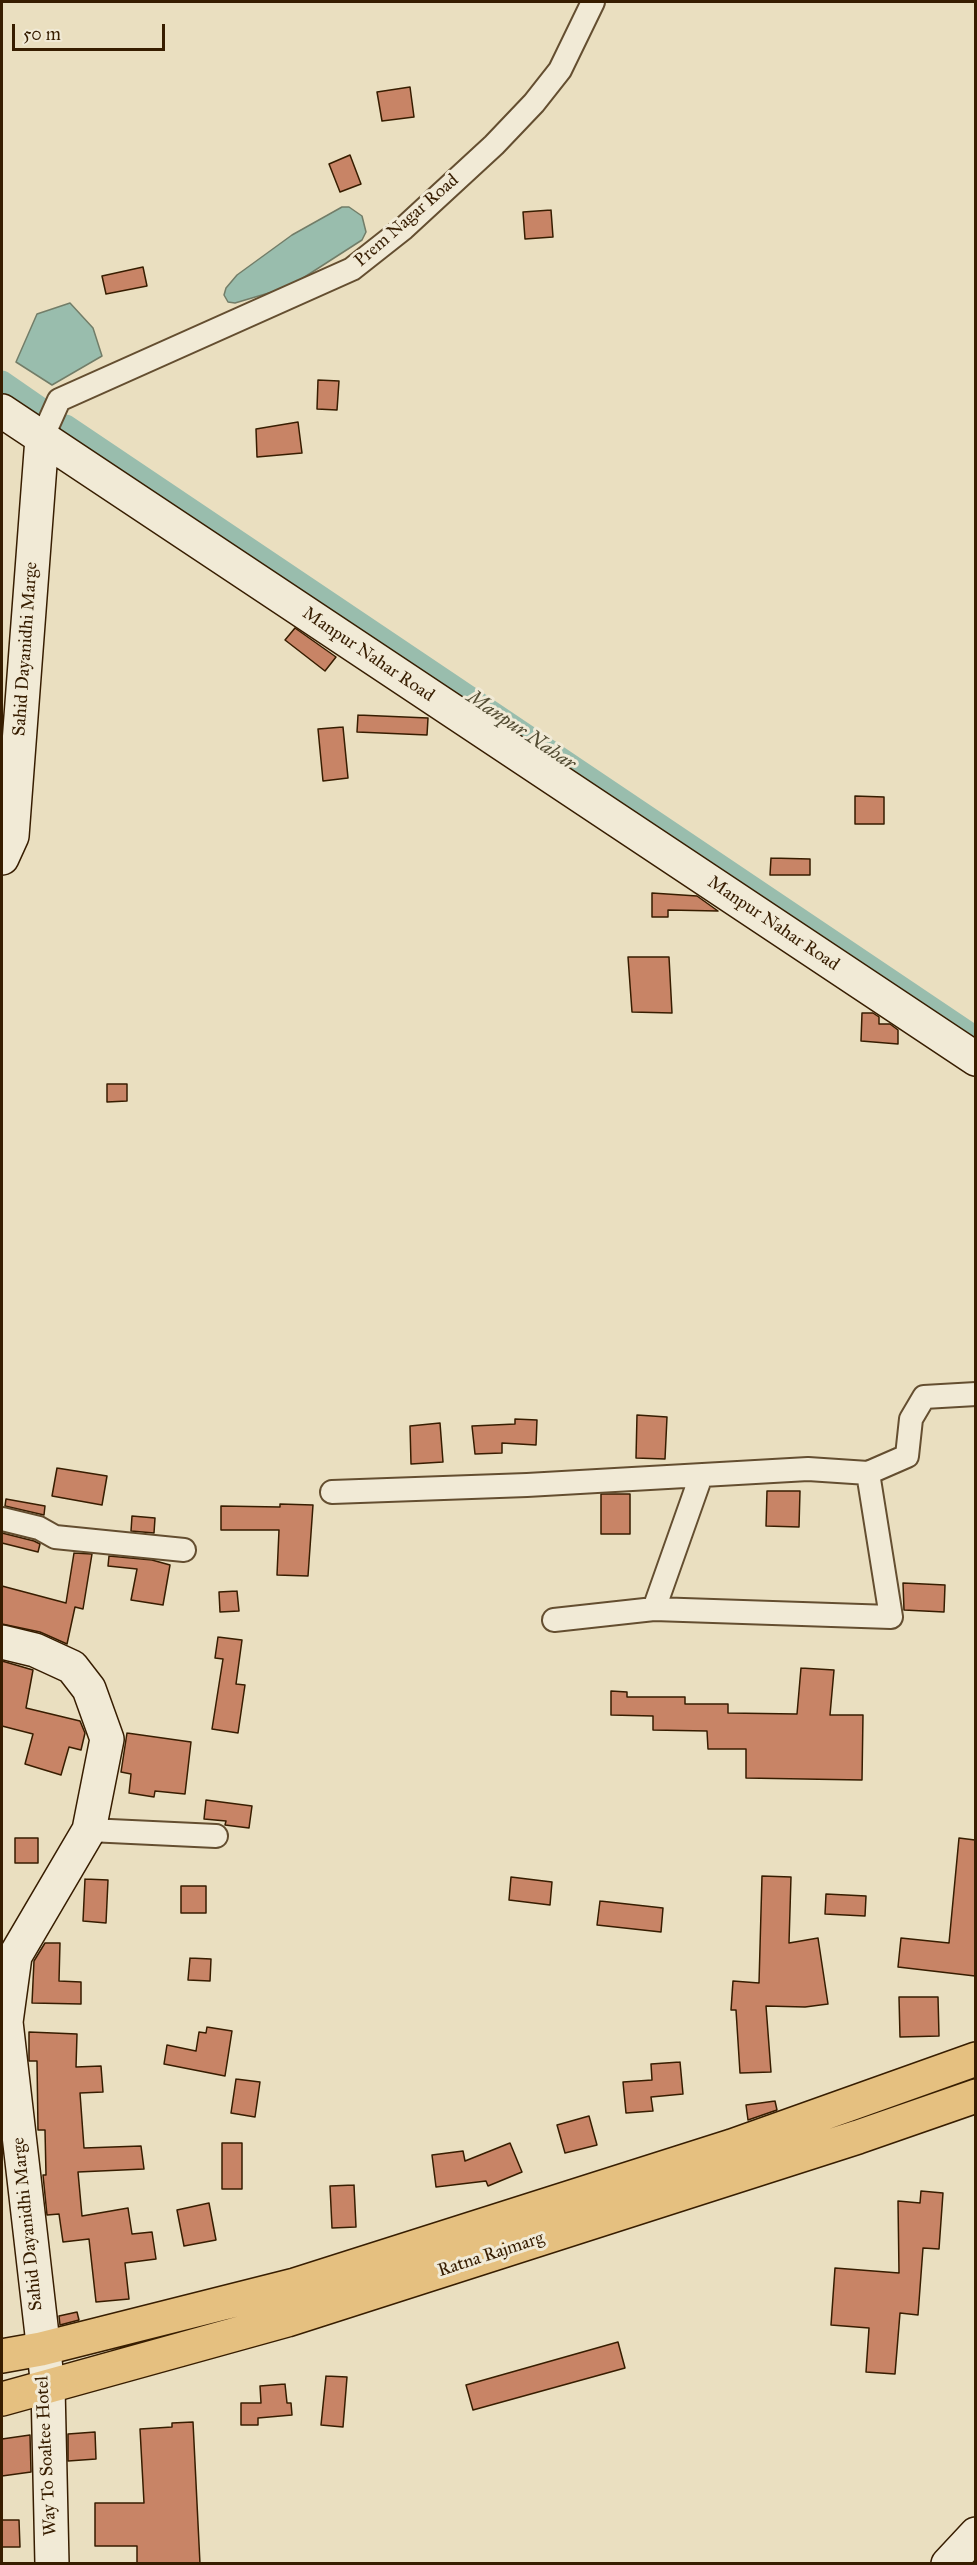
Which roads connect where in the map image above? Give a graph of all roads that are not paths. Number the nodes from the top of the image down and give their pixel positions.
1 (592, 2) edge
2 (2, 411) edge
3 (42, 438) junction
4 (2, 858) edge
5 (975, 1059) edge
6 (975, 1394) edge
7 (868, 1473) junction
8 (701, 1476) junction
9 (332, 1492) dead end
10 (2, 1519) edge
11 (184, 1550) dead end
12 (654, 1609) junction
13 (554, 1620) dead end
14 (2, 1642) edge
15 (89, 1830) junction
16 (216, 1836) dead end
17 (975, 2059) edge
18 (975, 2096) edge
19 (41, 2349) junction
20 (2, 2356) edge
21 (48, 2387) junction
22 (2, 2398) edge
23 (975, 2534) edge
24 (52, 2564) edge
25 (948, 2564) edge

1 - 3 street, Prem Nagar Road
2 - 3 street, Manpur Nahar Road
3 - 4 street, Sahid Dayanidhi Marge
3 - 5 street, Manpur Nahar Road
6 - 7 street
7 - 8 street
7 - 12 street
8 - 9 street
8 - 12 street
10 - 11 street
12 - 13 street
14 - 15 street, Sahid Dayanidhi Marge
15 - 16 street
15 - 19 street, Sahid Dayanidhi Marge
17 - 19 highway, Ratna Rajmarg
18 - 21 highway, Ratna Rajmarg
19 - 20 highway, Ratna Rajmarg
19 - 21 street, Way To Soaltee Hotel
21 - 22 highway, Ratna Rajmarg
21 - 24 street, Way To Soaltee Hotel
23 - 25 street

